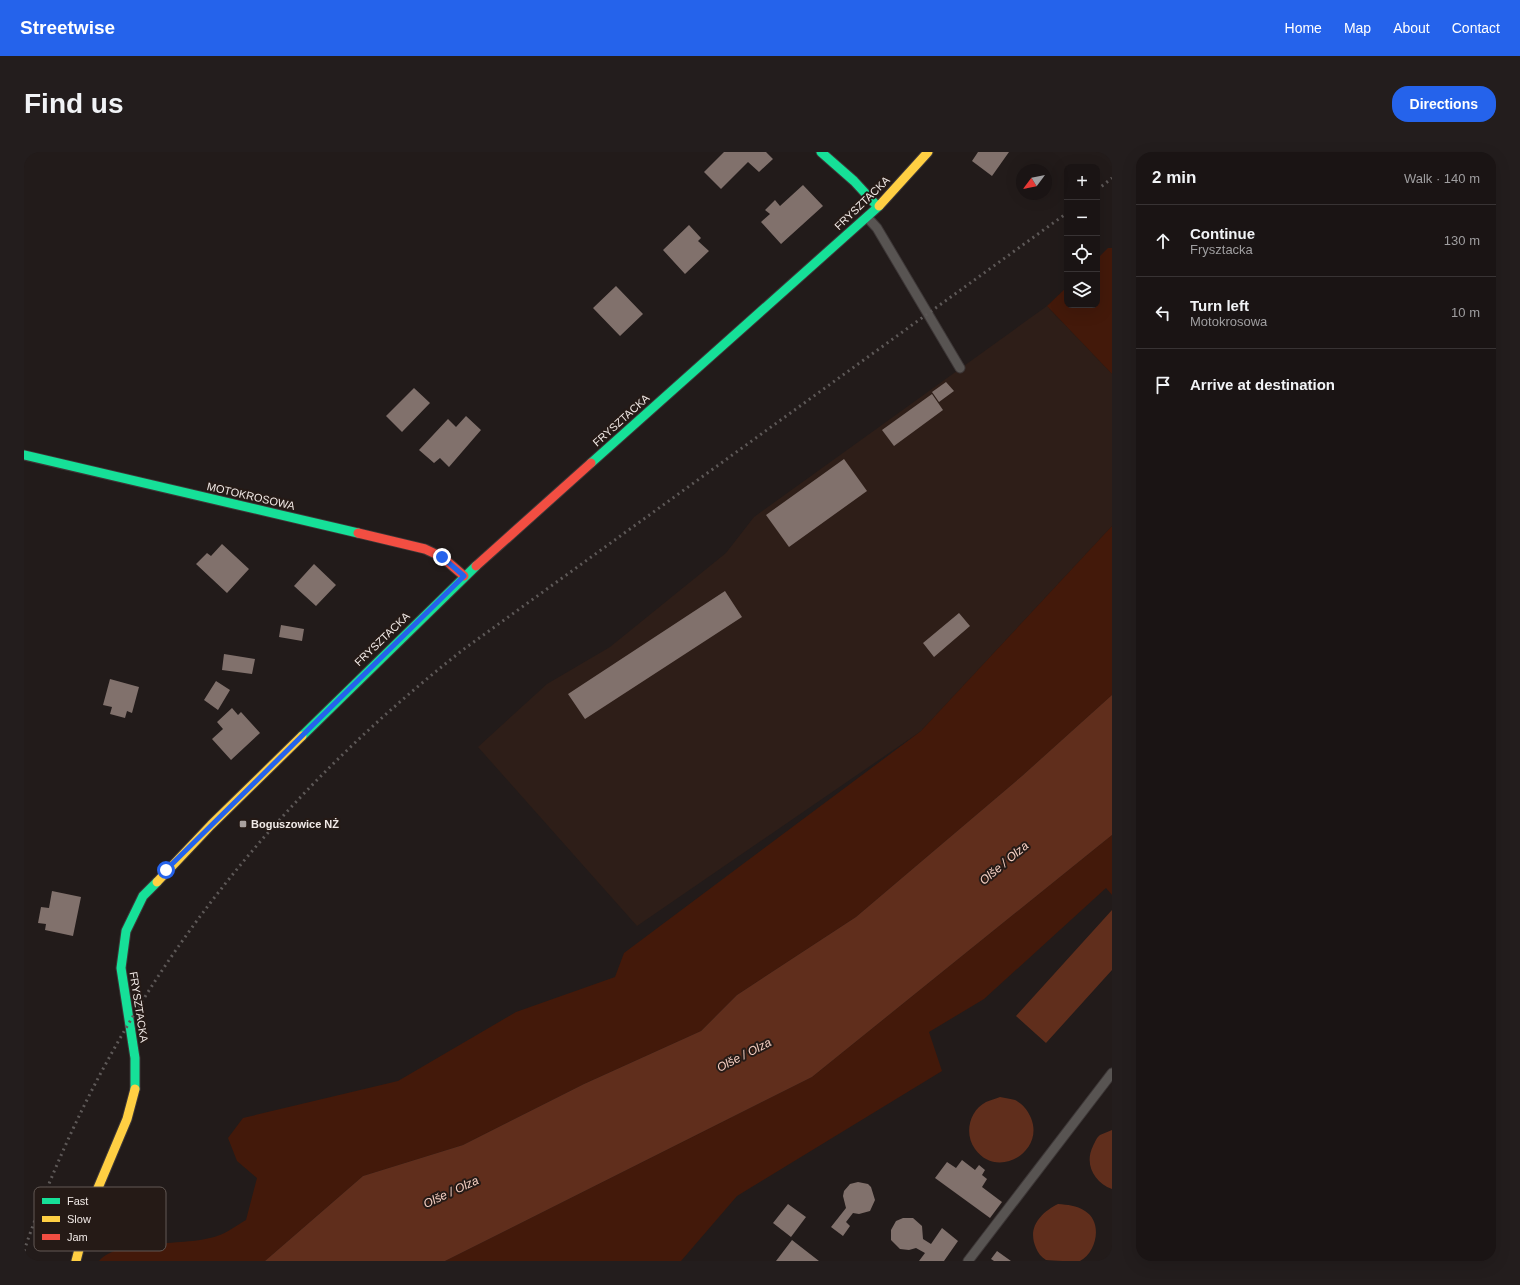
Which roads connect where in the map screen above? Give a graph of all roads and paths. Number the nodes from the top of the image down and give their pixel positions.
1 (820, 152) edge
2 (928, 152) edge
3 (878, 207) junction
4 (867, 217) junction
5 (960, 368) dead end
6 (24, 455) edge
7 (464, 576) junction
8 (1112, 1073) edge
9 (98, 1187) edge
10 (79, 1251) edge
11 (76, 1261) edge
12 (968, 1261) edge

1 - 3 street
2 - 3 street, FRYSZTACKA
3 - 4 street, FRYSZTACKA
4 - 5 lane
4 - 7 street, FRYSZTACKA
6 - 7 street, MOTOKROSOWA
7 - 9 street, FRYSZTACKA
8 - 12 lane
10 - 11 street, FRYSZTACKA

